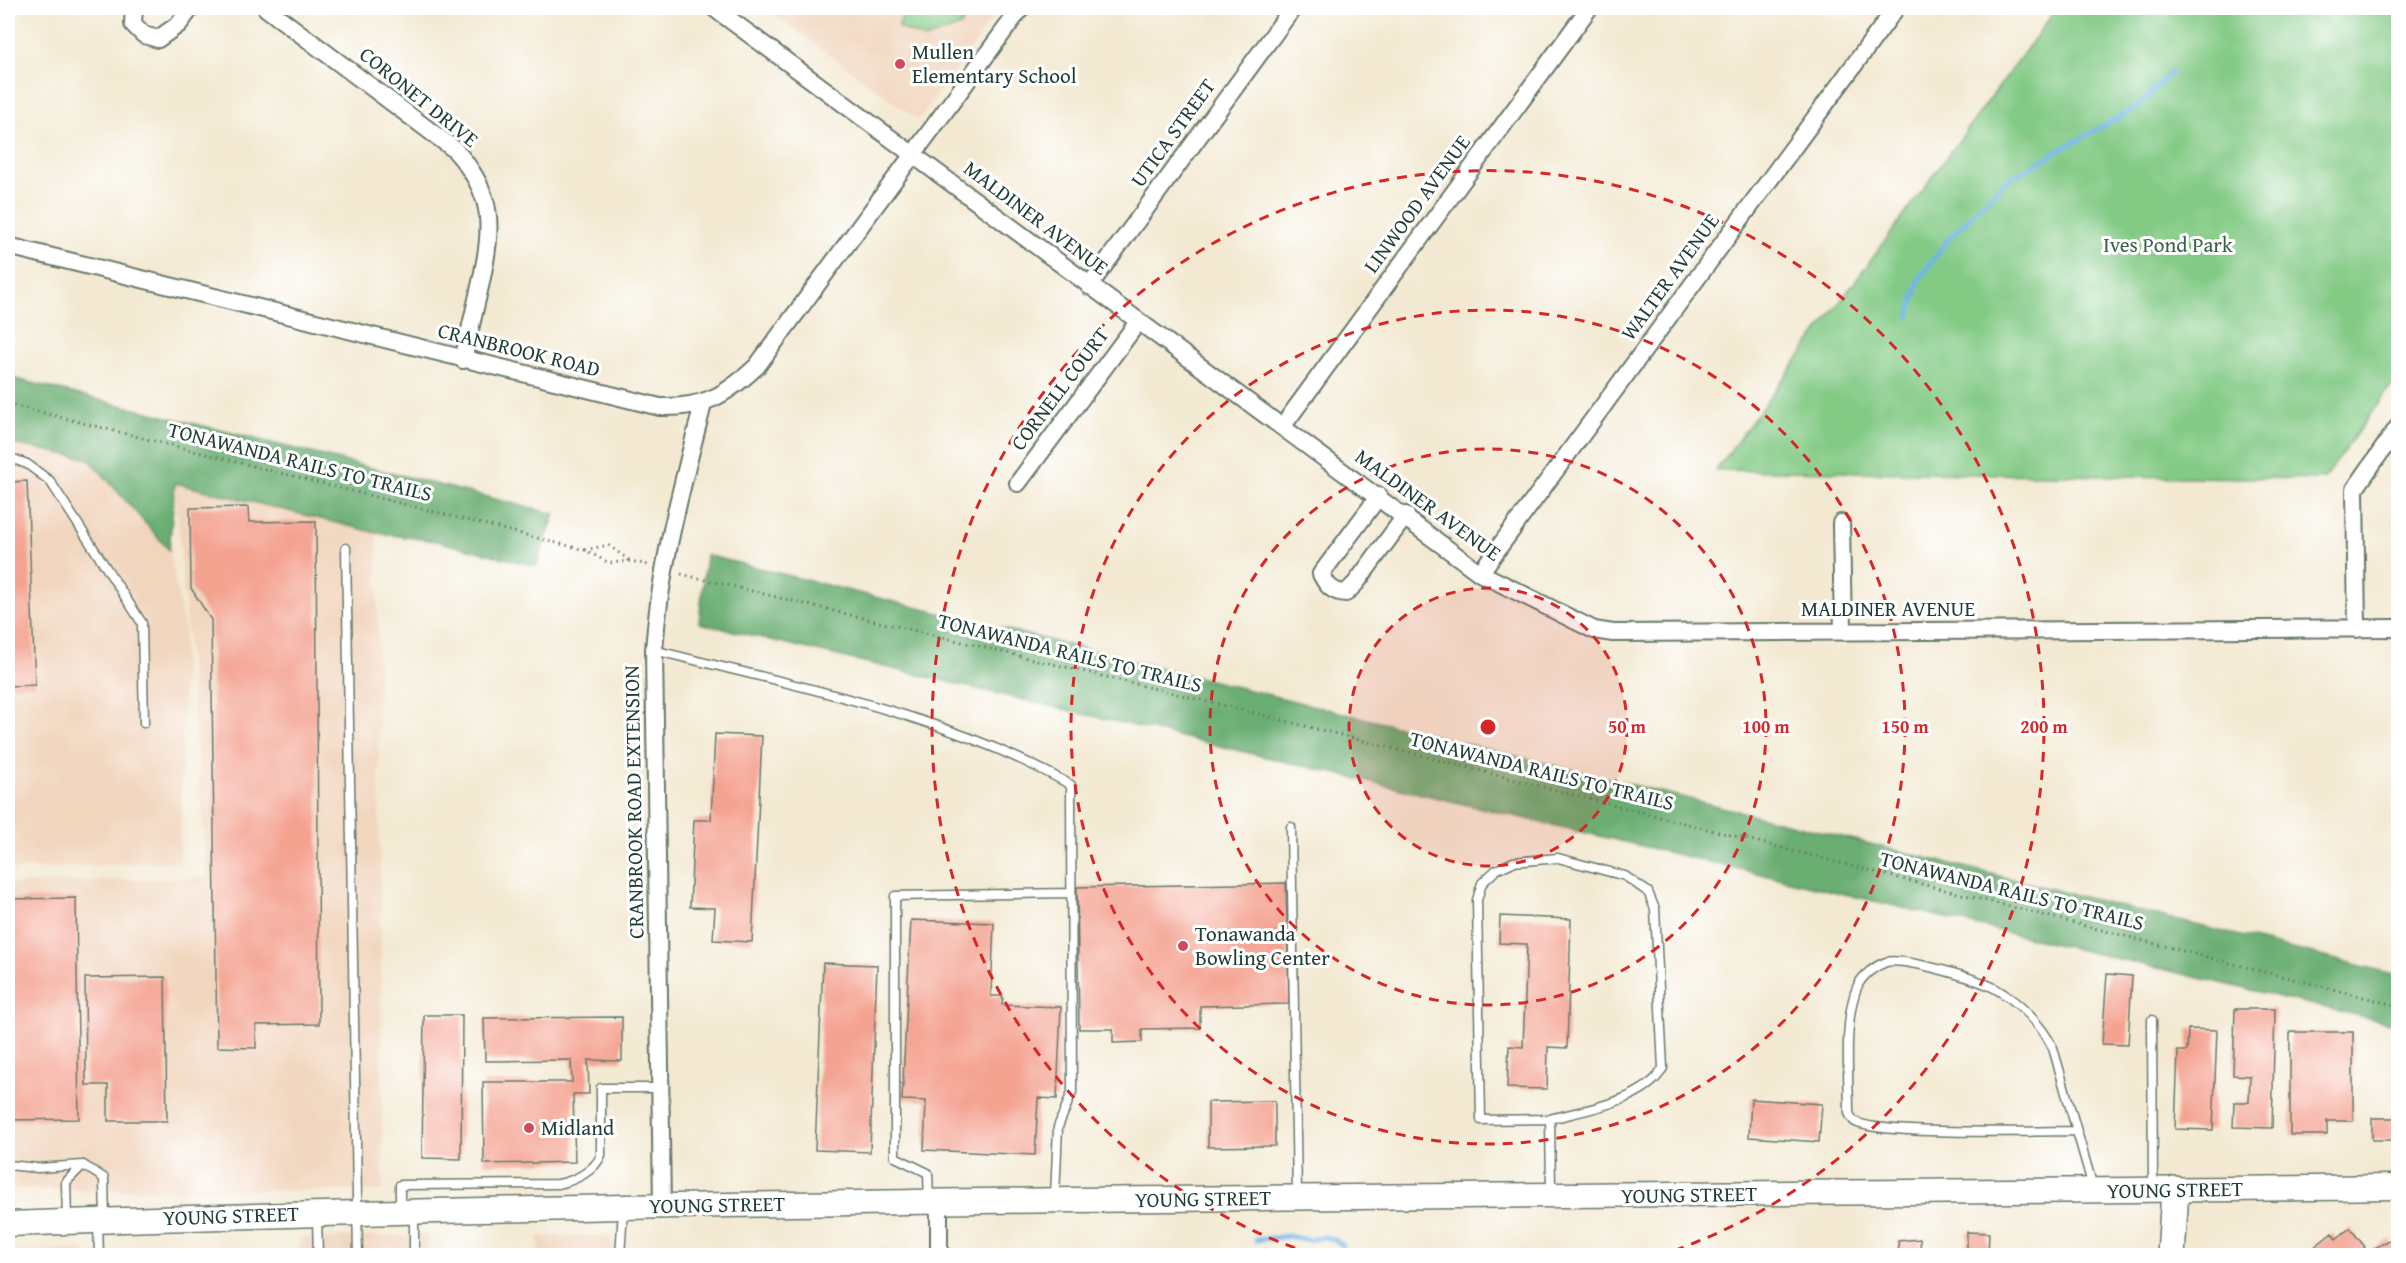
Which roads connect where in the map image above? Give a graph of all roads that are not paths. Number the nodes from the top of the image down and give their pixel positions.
1 (134, 8) edge
2 (191, 8) edge
3 (266, 8) edge
4 (714, 8) edge
5 (1021, 8) edge
6 (1293, 8) edge
7 (1589, 8) edge
8 (1896, 8) edge
9 (912, 155) junction
10 (8, 246) edge
11 (1089, 286) junction
12 (1138, 322) junction
13 (463, 360) junction
14 (703, 404) junction
15 (1282, 427) junction
16 (2398, 427) edge
17 (8, 456) edge
18 (1018, 483) dead end
19 (1378, 496) junction
20 (1406, 515) junction
21 (1840, 523) dead end
22 (346, 548) dead end
23 (1480, 573) junction
24 (2398, 628) edge
25 (2357, 629) junction
26 (1843, 632) junction
27 (654, 650) junction
28 (144, 723) dead end
29 (1291, 826) dead end
30 (1071, 893) junction
31 (2152, 1020) dead end
32 (661, 1088) junction
33 (1550, 1119) junction
34 (2076, 1131) junction
35 (8, 1165) edge
36 (82, 1165) junction
37 (2398, 1187) edge
38 (2094, 1190) junction
39 (2164, 1190) junction
40 (1551, 1196) junction
41 (1297, 1198) junction
42 (1055, 1201) junction
43 (934, 1202) junction
44 (662, 1205) junction
45 (623, 1207) junction
46 (407, 1211) junction
47 (358, 1212) junction
48 (317, 1213) junction
49 (101, 1220) junction
50 (67, 1222) junction
51 (8, 1224) edge
52 (99, 1256) edge
53 (318, 1256) edge
54 (358, 1256) edge
55 (414, 1256) edge
56 (620, 1256) edge
57 (939, 1256) edge
58 (2171, 1256) edge
59 (2178, 1256) edge

1 - 2 street
3 - 13 street, CORONET DRIVE
4 - 9 street, MALDINER AVENUE
5 - 9 street, CRANBROOK ROAD
6 - 11 street, UTICA STREET
7 - 15 street, LINWOOD AVENUE
8 - 23 street, WALTER AVENUE
9 - 11 street, MALDINER AVENUE
9 - 14 street, CRANBROOK ROAD
10 - 13 street, CRANBROOK ROAD
11 - 12 street, MALDINER AVENUE
12 - 15 street, MALDINER AVENUE
12 - 18 street, CORNELL COURT
13 - 14 street, CRANBROOK ROAD
14 - 27 street, CRANBROOK ROAD EXTENSION
15 - 19 street, MALDINER AVENUE
16 - 25 street
17 - 28 lane
19 - 20 street, MALDINER AVENUE
19 - 20 street
20 - 23 street, MALDINER AVENUE
21 - 26 street
22 - 47 lane
23 - 26 street, MALDINER AVENUE
24 - 25 street, MALDINER AVENUE
25 - 26 street, MALDINER AVENUE
27 - 30 lane
27 - 32 street, CRANBROOK ROAD EXTENSION
29 - 41 lane
30 - 42 lane
30 - 43 lane
31 - 39 lane
32 - 44 street, CRANBROOK ROAD EXTENSION
32 - 46 lane
33 - 33 lane
33 - 40 lane
34 - 34 lane
34 - 38 lane
35 - 36 lane
36 - 49 lane
36 - 50 lane
37 - 39 street, YOUNG STREET
38 - 39 street, YOUNG STREET
38 - 40 street, YOUNG STREET
39 - 58 main road
39 - 59 main road
40 - 41 street, YOUNG STREET
41 - 42 street, YOUNG STREET
42 - 43 street, YOUNG STREET
43 - 44 street, YOUNG STREET
43 - 57 street
44 - 45 street, YOUNG STREET
45 - 46 street, YOUNG STREET
45 - 56 lane
46 - 47 street, YOUNG STREET
46 - 55 lane
47 - 48 street, YOUNG STREET
47 - 54 lane
48 - 49 street, YOUNG STREET
48 - 53 lane
49 - 50 street, YOUNG STREET
49 - 52 lane
50 - 51 street, YOUNG STREET

